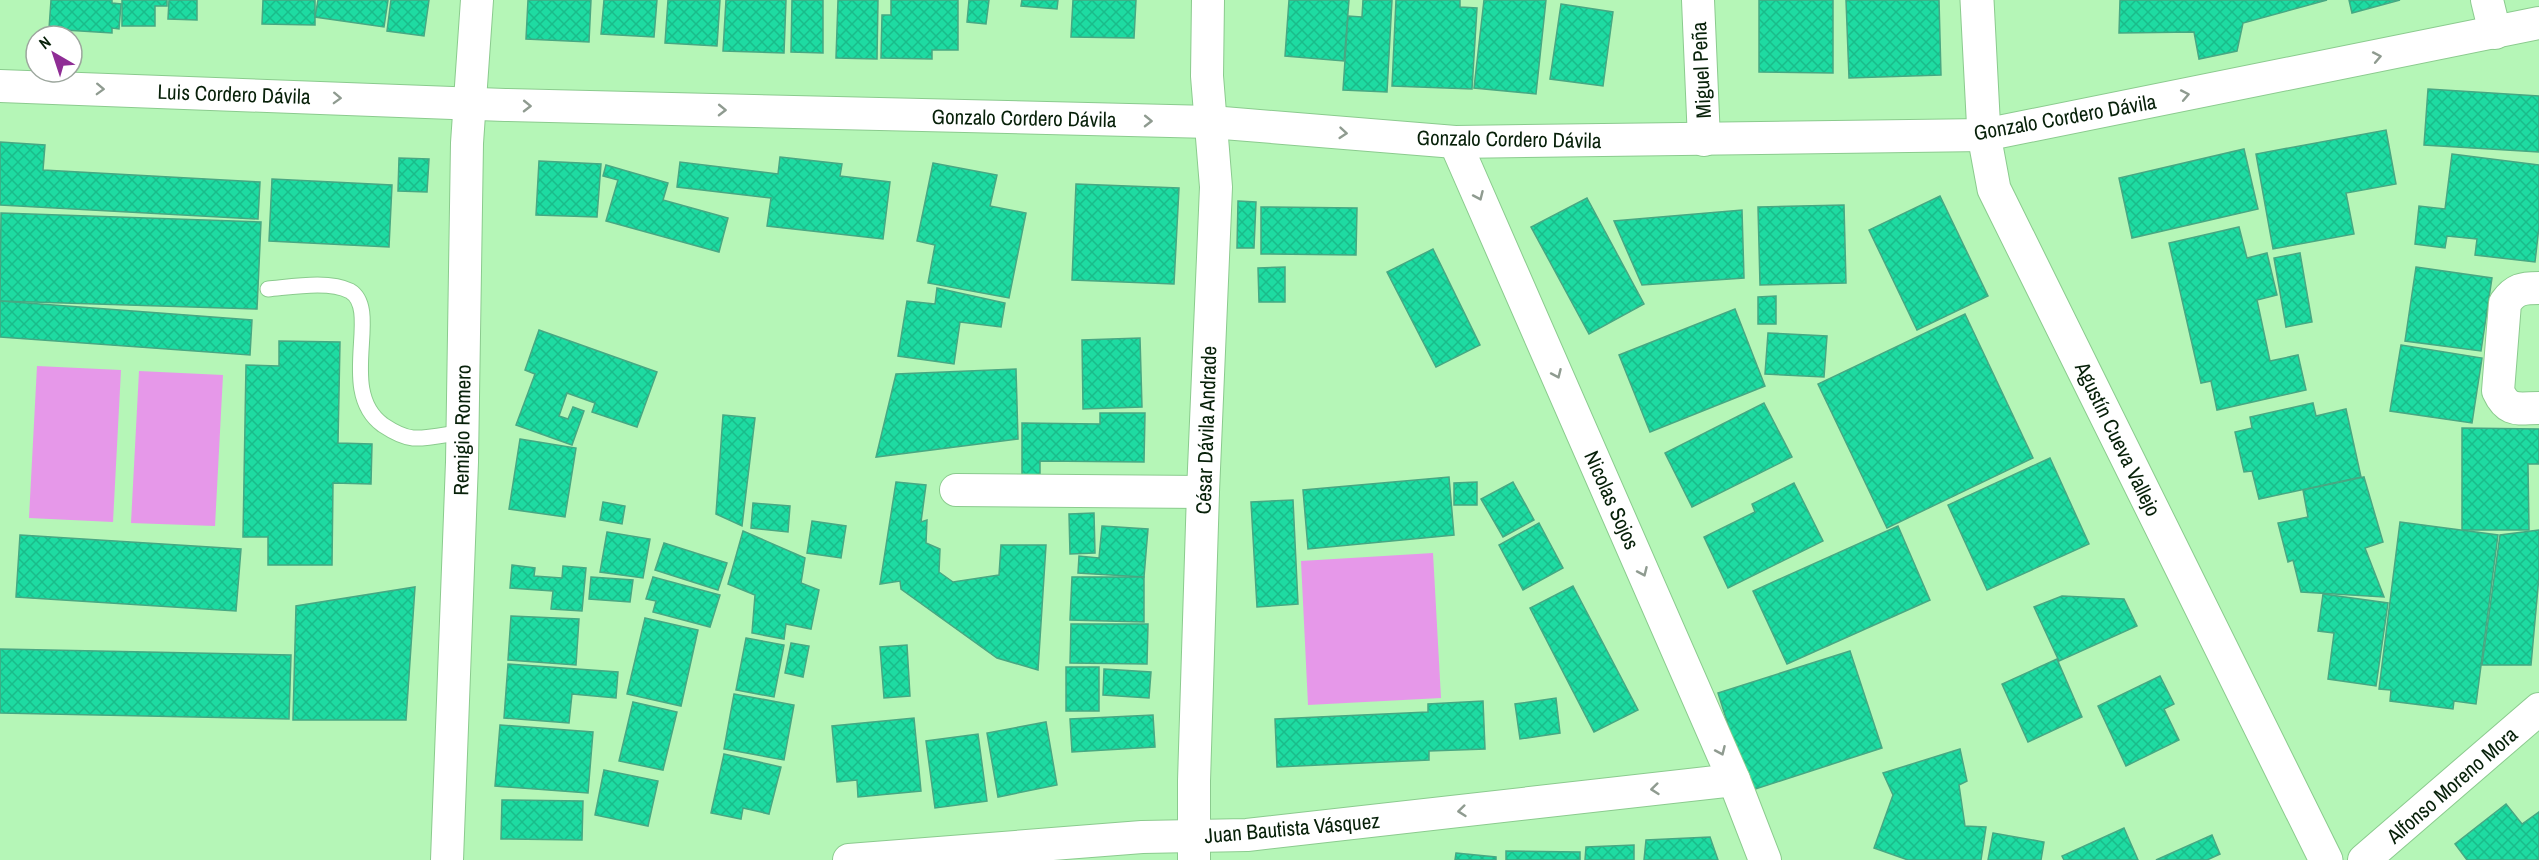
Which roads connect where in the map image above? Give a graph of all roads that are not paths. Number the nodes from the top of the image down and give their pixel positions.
1 (477, 0) edge
2 (1208, 0) edge
3 (1698, 0) edge
4 (1977, 0) edge
5 (2487, 0) edge
6 (2539, 23) edge
7 (2495, 33) junction
8 (0, 86) edge
9 (469, 103) junction
10 (1211, 122) junction
11 (1984, 135) junction
12 (1704, 140) junction
13 (1455, 142) junction
14 (2539, 288) edge
15 (268, 289) dead end
16 (2539, 408) edge
17 (463, 432) junction
18 (956, 490) dead end
19 (1203, 492) junction
20 (2539, 709) edge
21 (1734, 780) junction
22 (1194, 848) edge
23 (959, 855) edge
24 (447, 860) edge
25 (849, 860) edge
26 (1765, 860) edge
27 (2326, 860) edge
28 (2364, 860) edge

1 - 9 street, Remigio Romero
2 - 10 street, César Dávila Andrade
3 - 12 street, Miguel Peña
4 - 11 street, Agustín Cueva Vallejo
5 - 7 street
6 - 7 street, Gonzalo Cordero Dávila
11 -> 7 street, Gonzalo Cordero Dávila
8 -> 9 street, Luis Cordero Dávila
9 -> 10 street, Gonzalo Cordero Dávila
9 - 17 street, Remigio Romero
10 -> 13 street, Gonzalo Cordero Dávila
10 - 19 street, César Dávila Andrade
11 - 12 street, Gonzalo Cordero Dávila
11 - 27 street, Agustín Cueva Vallejo
12 - 13 street, Gonzalo Cordero Dávila
13 -> 21 street, Nicolas Sojos
14 - 16 street
15 - 17 lane
17 - 24 street, Remigio Romero
18 - 19 street
19 - 22 street, César Dávila Andrade
20 - 28 street, Alfonso Moreno Mora
21 -> 22 street, Juan Bautista Vásquez
21 - 26 street, Nicolas Sojos
22 - 23 street, Juan Bautista Vásquez
23 - 25 street, Juan Bautista Vásquez

